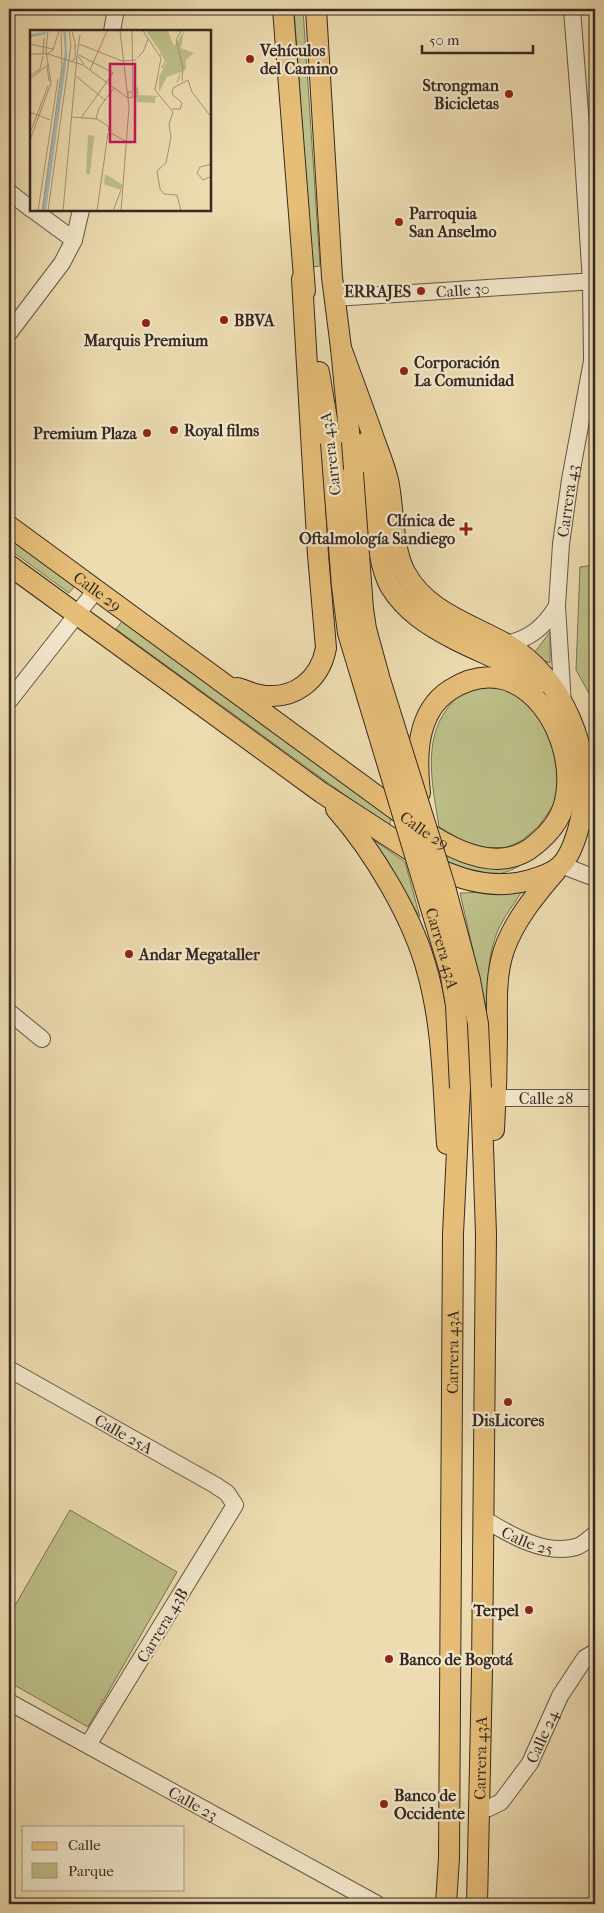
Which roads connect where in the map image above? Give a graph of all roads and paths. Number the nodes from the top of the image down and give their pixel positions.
1 (116, 9) edge
2 (283, 9) edge
3 (316, 9) edge
4 (572, 9) edge
5 (112, 30) edge
6 (588, 125) edge
7 (9, 192) edge
8 (30, 208) edge
9 (35, 211) edge
10 (81, 211) edge
11 (74, 240) junction
12 (302, 278) junction
13 (593, 282) edge
14 (335, 298) junction
15 (9, 333) edge
16 (342, 348) junction
17 (9, 526) edge
18 (9, 565) edge
19 (96, 590) junction
20 (557, 606) junction
21 (78, 615) junction
22 (507, 644) junction
23 (223, 684) junction
24 (9, 701) edge
25 (563, 705) junction
26 (322, 793) junction
27 (422, 815) junction
28 (561, 865) junction
29 (595, 878) edge
30 (9, 1012) edge
31 (42, 1039) dead end
32 (489, 1093) junction
33 (595, 1098) edge
34 (453, 1234) junction
35 (9, 1369) edge
36 (235, 1505) joint
37 (482, 1518) junction
38 (595, 1534) edge
39 (595, 1652) edge
40 (9, 1702) edge
41 (88, 1745) junction
42 (479, 1809) junction
43 (377, 1904) edge
44 (446, 1904) edge
45 (477, 1904) edge

1 - 5 street
2 - 12 main road, Carrera 43A
3 - 14 main road, Carrera 43A
4 - 6 street, Carrera 43
6 - 13 street, Carrera 43
7 - 8 street
9 - 11 street
10 - 11 street
11 - 15 street
12 - 23 main road
12 - 34 main road, Carrera 43A, bridge
13 - 14 street, Calle 30
13 - 20 street, Carrera 43
14 - 16 main road, Carrera 43A
16 - 22 main road
16 - 25 main road
16 - 27 main road, Carrera 43A, bridge
17 - 19 main road, Calle 29
18 - 21 main road, Calle 29
19 - 21 street
19 - 23 main road, Calle 29
20 - 22 street
20 - 25 street, Carrera 43
21 - 24 street
21 - 26 main road, Calle 29
22 - 25 main road
23 - 27 main road, Calle 29, bridge
25 - 28 main road
26 - 28 main road, Calle 29
26 - 34 main road
27 - 32 main road, Carrera 43A, bridge
28 - 29 street
28 - 32 main road
30 - 31 street
32 - 33 street, Calle 28
32 - 37 main road, Carrera 43A
34 - 44 main road, Carrera 43A
35 - 36 street, Calle 25A
36 - 41 street, Carrera 43B
37 - 38 street, Calle 25
37 - 42 main road, Carrera 43A
39 - 42 street, Calle 24
40 - 41 street, Calle 23
41 - 43 street, Calle 23
42 - 45 main road, Carrera 43A

